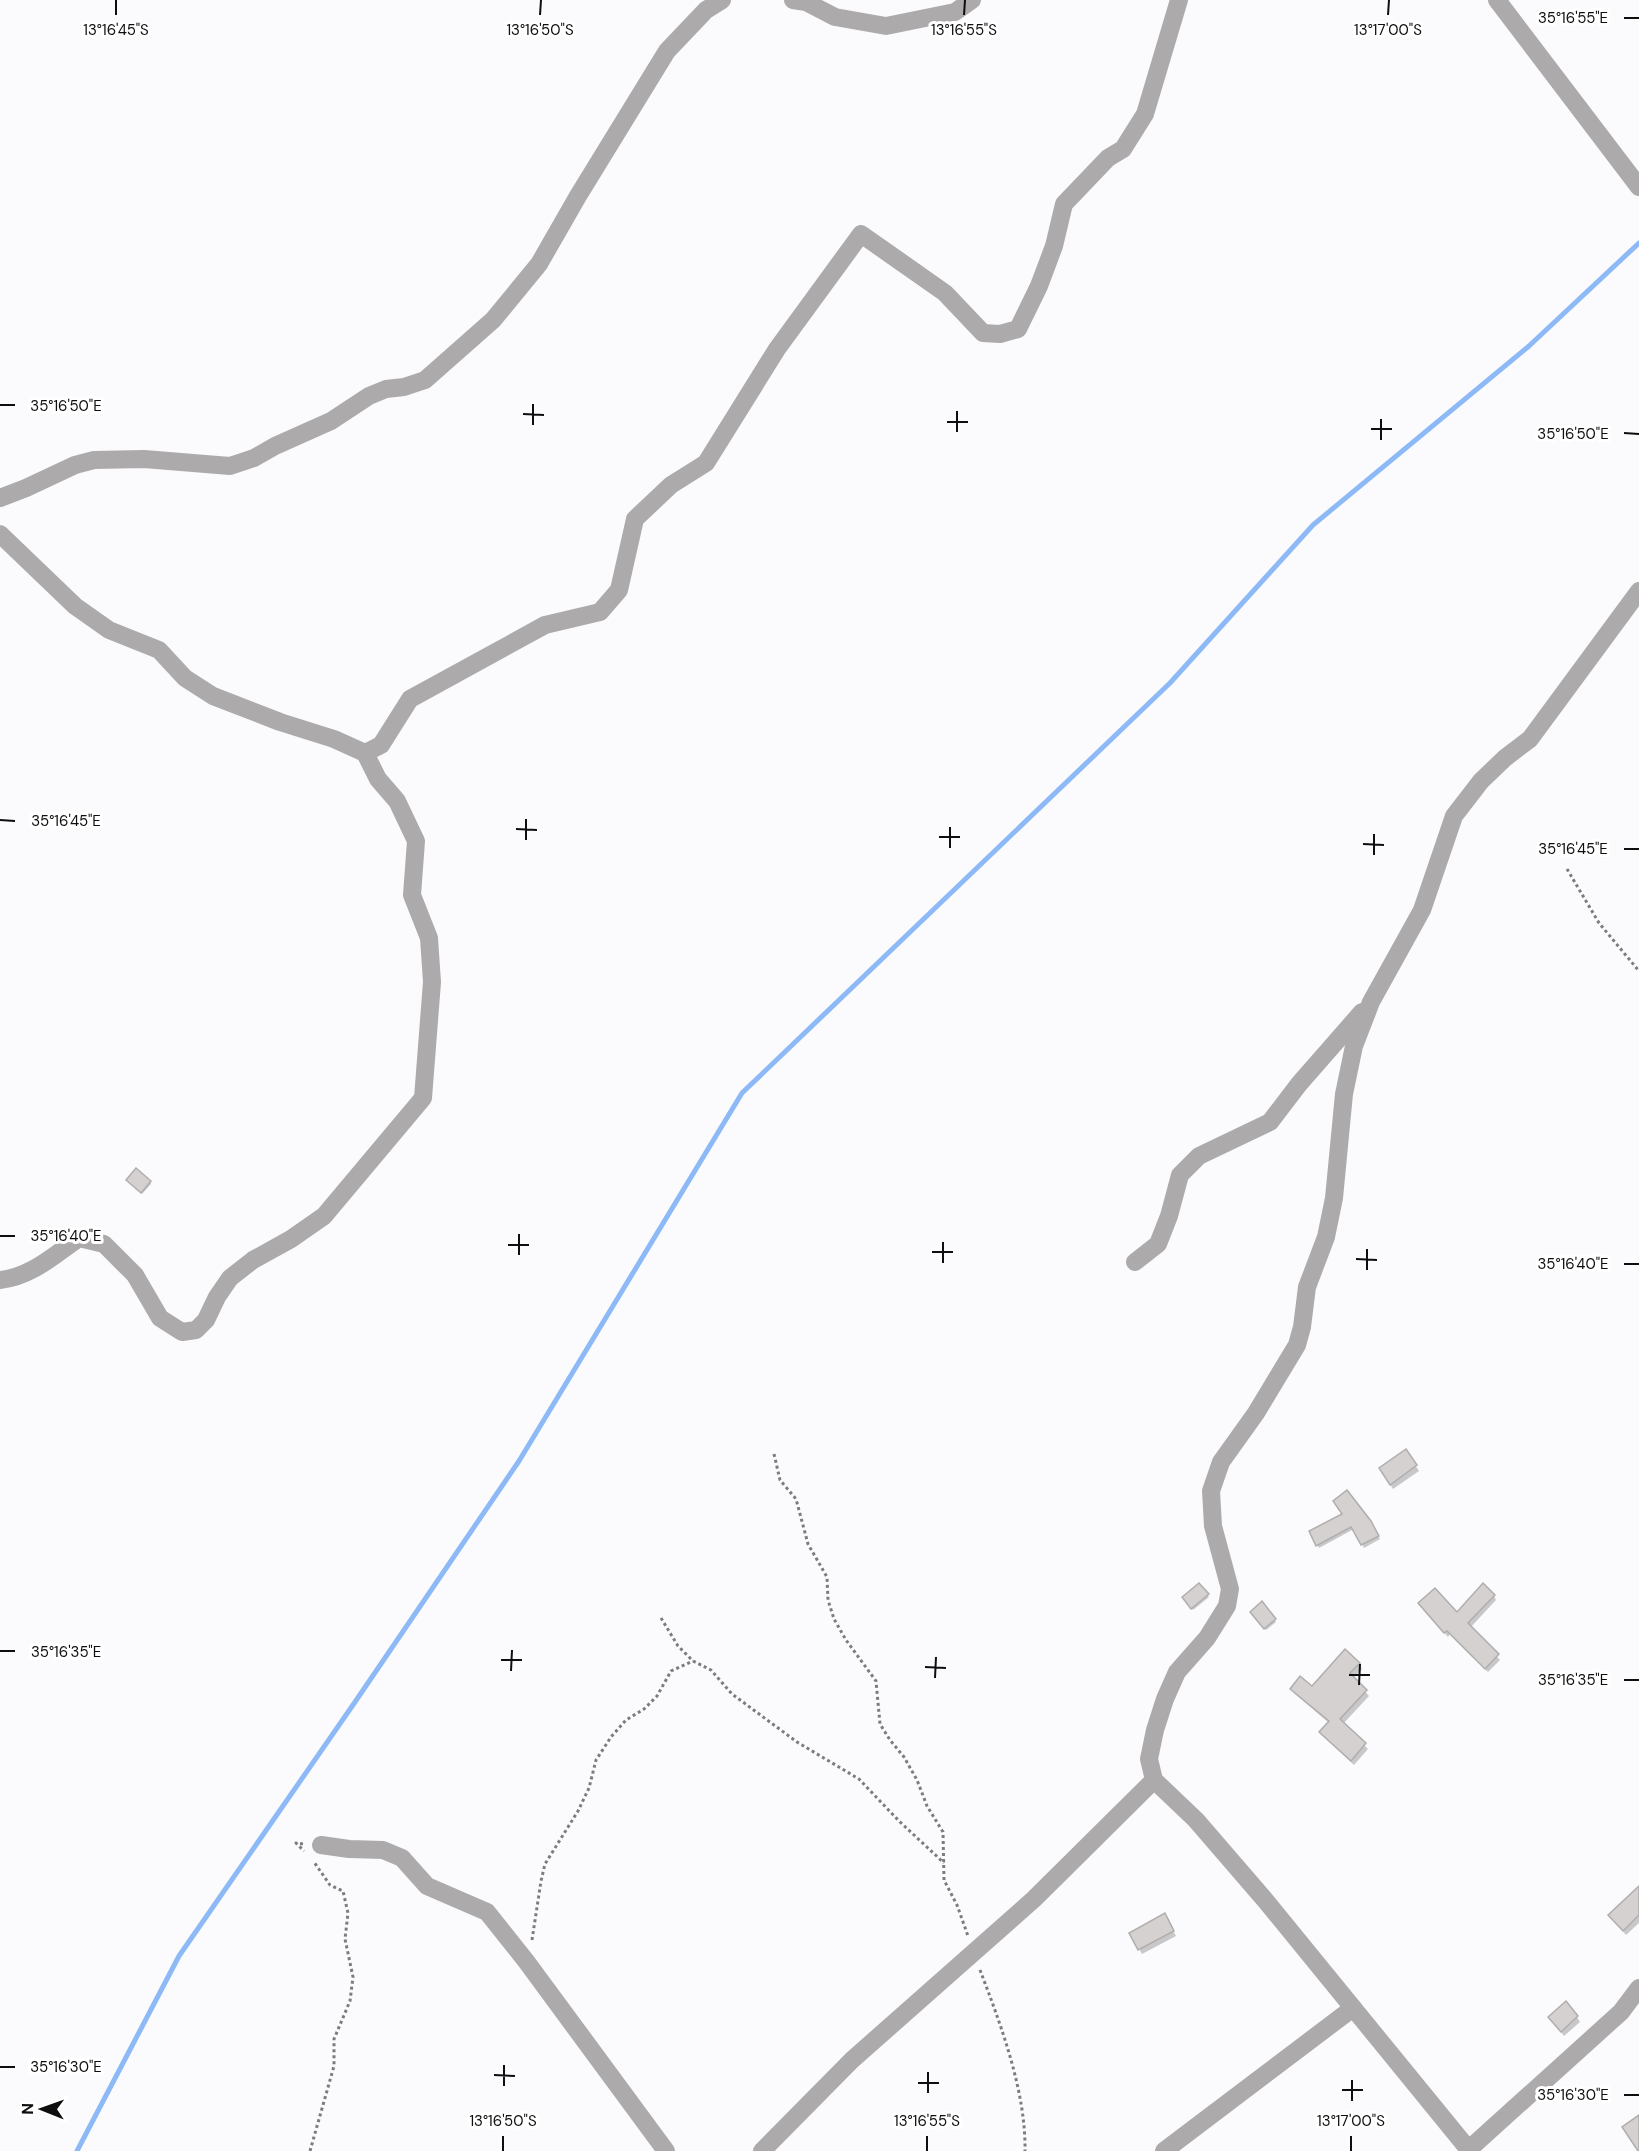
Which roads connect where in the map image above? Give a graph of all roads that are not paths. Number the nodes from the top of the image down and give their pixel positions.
1 (722, 0) edge
2 (793, 0) edge
3 (972, 0) edge
4 (1179, 0) edge
5 (1497, 0) edge
6 (1639, 188) edge
7 (0, 498) edge
8 (0, 534) edge
9 (1639, 591) edge
10 (365, 753) junction
11 (1371, 1002) junction
12 (1135, 1262) dead end
13 (0, 1280) edge
14 (1154, 1780) junction
15 (321, 1845) road end
16 (1639, 1989) edge
17 (1353, 2008) junction
18 (1468, 2150) edge
19 (666, 2151) edge
20 (762, 2151) edge
21 (1164, 2151) edge

1 - 7 street
2 - 3 street
4 - 10 street
5 - 6 street
8 - 10 street
9 - 11 street
10 - 13 street
11 - 12 street
11 - 14 street
14 - 17 street
14 - 20 street
15 - 19 street
16 - 18 street
17 - 18 street
17 - 21 street

